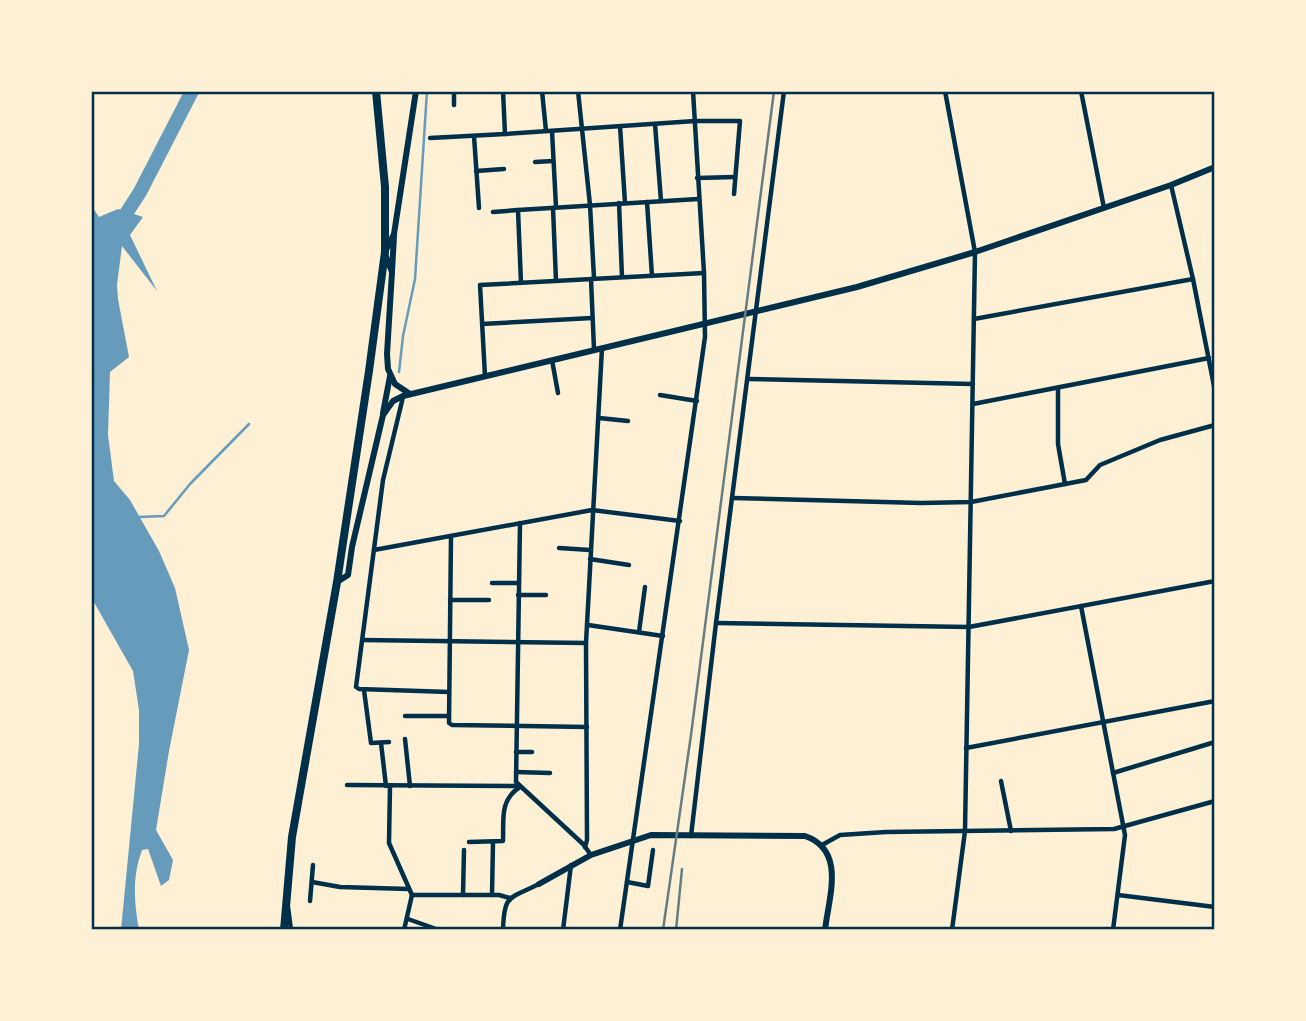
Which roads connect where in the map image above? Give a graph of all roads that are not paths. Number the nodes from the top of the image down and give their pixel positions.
1 (376, 91) edge
2 (416, 91) edge
3 (454, 91) edge
4 (503, 91) edge
5 (542, 91) edge
6 (578, 91) edge
7 (693, 91) edge
8 (784, 91) edge
9 (945, 91) edge
10 (1081, 91) edge
11 (454, 105) dead end
12 (695, 121) junction
13 (655, 124) junction
14 (620, 126) junction
15 (583, 129) junction
16 (549, 131) junction
17 (505, 134) junction
18 (474, 136) junction
19 (430, 138) dead end
20 (553, 161) junction
21 (535, 162) dead end
22 (1215, 167) edge
23 (504, 169) dead end
24 (476, 171) junction
25 (735, 177) junction
26 (697, 178) junction
27 (1171, 186) junction
28 (734, 194) dead end
29 (698, 199) junction
30 (661, 201) junction
31 (648, 202) junction
32 (622, 203) junction
33 (590, 205) junction
34 (479, 208) dead end
35 (554, 208) junction
36 (1104, 208) junction
37 (518, 210) junction
38 (494, 212) dead end
39 (394, 234) junction
40 (385, 252) junction
41 (975, 252) junction
42 (392, 272) junction
43 (704, 273) junction
44 (652, 276) junction
45 (622, 277) junction
46 (592, 279) junction
47 (1193, 279) junction
48 (556, 281) junction
49 (521, 283) junction
50 (756, 311) junction
51 (593, 317) junction
52 (974, 319) junction
53 (705, 322) junction
54 (482, 324) junction
55 (603, 347) junction
56 (594, 349) junction
57 (1209, 358) junction
58 (552, 360) junction
59 (390, 376) junction
60 (485, 376) junction
61 (748, 379) junction
62 (1214, 383) edge
63 (973, 384) junction
64 (1058, 388) junction
65 (1215, 391) edge
66 (558, 393) dead end
67 (407, 395) junction
68 (660, 395) dead end
69 (697, 401) junction
70 (973, 404) junction
71 (383, 415) junction
72 (599, 418) junction
73 (628, 421) dead end
74 (1215, 425) edge
75 (1065, 484) junction
76 (733, 498) junction
77 (971, 502) junction
78 (592, 510) junction
79 (680, 521) junction
80 (520, 523) junction
81 (451, 536) junction
82 (559, 548) dead end
83 (374, 550) junction
84 (590, 550) junction
85 (590, 559) junction
86 (629, 565) dead end
87 (1215, 581) edge
88 (337, 582) junction
89 (492, 583) dead end
90 (519, 583) junction
91 (645, 587) dead end
92 (518, 594) junction
93 (547, 595) dead end
94 (450, 600) junction
95 (489, 600) dead end
96 (1081, 606) junction
97 (716, 623) junction
98 (588, 625) junction
99 (968, 627) junction
100 (639, 632) junction
101 (663, 636) junction
102 (363, 640) junction
103 (450, 641) junction
104 (518, 642) junction
105 (586, 643) junction
106 (364, 690) junction
107 (449, 692) junction
108 (1215, 701) edge
109 (405, 716) dead end
110 (448, 716) junction
111 (1103, 722) junction
112 (517, 726) junction
113 (587, 727) junction
114 (405, 739) dead end
115 (1215, 742) edge
116 (381, 743) junction
117 (389, 743) dead end
118 (966, 748) junction
119 (516, 752) junction
120 (532, 752) dead end
121 (516, 772) junction
122 (550, 773) dead end
123 (1113, 773) junction
124 (1002, 781) dead end
125 (347, 785) dead end
126 (388, 786) junction
127 (410, 786) junction
128 (519, 787) junction
129 (1215, 801) edge
130 (1123, 827) junction
131 (964, 831) junction
132 (1011, 831) junction
133 (691, 836) junction
134 (634, 840) junction
135 (468, 842) dead end
136 (494, 842) junction
137 (822, 845) junction
138 (585, 847) junction
139 (464, 850) dead end
140 (653, 850) dead end
141 (591, 855) junction
142 (313, 865) dead end
143 (571, 865) junction
144 (312, 882) junction
145 (627, 882) junction
146 (538, 884) joint
147 (409, 889) junction
148 (412, 895) junction
149 (463, 895) junction
150 (492, 895) junction
151 (1118, 895) junction
152 (510, 898) junction
153 (285, 900) junction
154 (310, 901) dead end
155 (1215, 907) edge
156 (408, 919) junction
157 (284, 930) edge
158 (291, 930) edge
159 (404, 930) edge
160 (439, 930) edge
161 (503, 930) edge
162 (564, 930) edge
163 (621, 930) edge
164 (825, 930) edge
165 (953, 930) edge
166 (1113, 930) edge

1 - 40 highway
2 - 39 main road
3 - 11 street
4 - 17 street
5 - 16 street
6 - 15 street
7 - 12 street
8 - 50 street
9 - 41 street
10 - 36 street
12 - 13 street
12 - 25 street
12 - 26 street
13 - 14 street
13 - 30 street
14 - 15 street
14 - 32 street
15 - 16 street
15 - 33 street
16 - 17 street
16 - 20 street
17 - 18 street
18 - 19 street
18 - 24 street
20 - 21 street
20 - 35 street
22 - 27 main road
23 - 24 street
24 - 34 street
25 - 26 street
25 - 28 street
26 - 29 street
27 - 36 main road
27 - 47 street
29 - 30 street
29 - 43 street
30 - 31 street
31 - 32 street
31 - 44 street
32 - 33 street
32 - 45 street
33 - 35 street
33 - 46 street
35 - 37 street
35 - 48 street
36 - 41 main road
37 - 38 street
37 - 49 street
39 - 40 main road
39 - 42 main road
40 - 42 main road
40 - 88 highway
41 - 50 main road
41 - 52 street
42 - 59 main road
43 - 44 street
43 - 53 street
44 - 45 street
45 - 46 street
46 - 48 street
46 - 51 street
47 - 52 street
47 - 57 street
48 - 49 street
49 - 54 street
50 - 53 main road
50 - 61 street
51 - 54 street
51 - 56 street
52 - 63 street
53 - 55 main road
53 - 69 street
54 - 60 street
55 - 56 main road
55 - 72 street
56 - 58 main road
57 - 62 street
57 - 64 street
58 - 60 main road
58 - 66 street
59 - 67 main road
59 - 71 main road
60 - 67 main road
61 - 63 street
61 - 76 street
62 - 65 street
63 - 70 street
64 - 70 street
64 - 75 street
67 - 71 main road
67 - 83 street
68 - 69 street
69 - 79 street
70 - 77 street
71 - 88 main road
72 - 73 street
72 - 78 street
74 - 75 street
75 - 77 street
76 - 77 street
76 - 97 street
77 - 99 street
78 - 79 street
78 - 80 street
78 - 84 street
79 - 101 street
80 - 81 street
80 - 90 street
81 - 83 street
81 - 94 street
82 - 84 street
83 - 102 street
84 - 85 street
85 - 86 street
85 - 98 street
87 - 96 street
88 - 153 highway
89 - 90 street
90 - 92 street
91 - 100 street
92 - 93 street
92 - 104 street
94 - 95 street
94 - 103 street
96 - 99 street
96 - 111 street
97 - 99 street
97 - 133 street
98 - 100 street
98 - 105 street
99 - 118 street
100 - 101 street
101 - 134 street
102 - 103 street
102 - 106 street
103 - 104 street
103 - 107 street
104 - 105 street
104 - 112 street
105 - 113 street
106 - 107 street
106 - 116 street
107 - 110 street
108 - 111 street
109 - 110 street
110 - 112 street
111 - 118 street
111 - 123 street
112 - 113 street
112 - 119 street
113 - 138 street
114 - 127 street
115 - 123 street
116 - 117 street
116 - 126 street
118 - 131 street
119 - 120 street
119 - 121 street
121 - 122 street
121 - 128 street
123 - 130 street
124 - 132 street
125 - 126 street
126 - 127 street
126 - 147 street
127 - 128 street
128 - 136 street
128 - 138 street
129 - 130 street
130 - 132 street
130 - 151 street
131 - 132 street
131 - 137 street
131 - 165 street
133 - 134 main road
133 - 137 main road
134 - 141 main road
134 - 145 street
135 - 136 street
136 - 150 street
137 - 164 main road
138 - 141 street
139 - 149 street
140 - 145 street
141 - 143 main road
142 - 144 street
143 - 146 main road
143 - 162 street
144 - 147 street
144 - 154 street
145 - 163 street
146 - 152 street
147 - 148 street
148 - 149 street
148 - 156 street
149 - 150 street
150 - 152 street
151 - 155 street
151 - 166 street
152 - 161 street
153 - 157 highway
153 - 158 street
156 - 159 street
156 - 160 street

